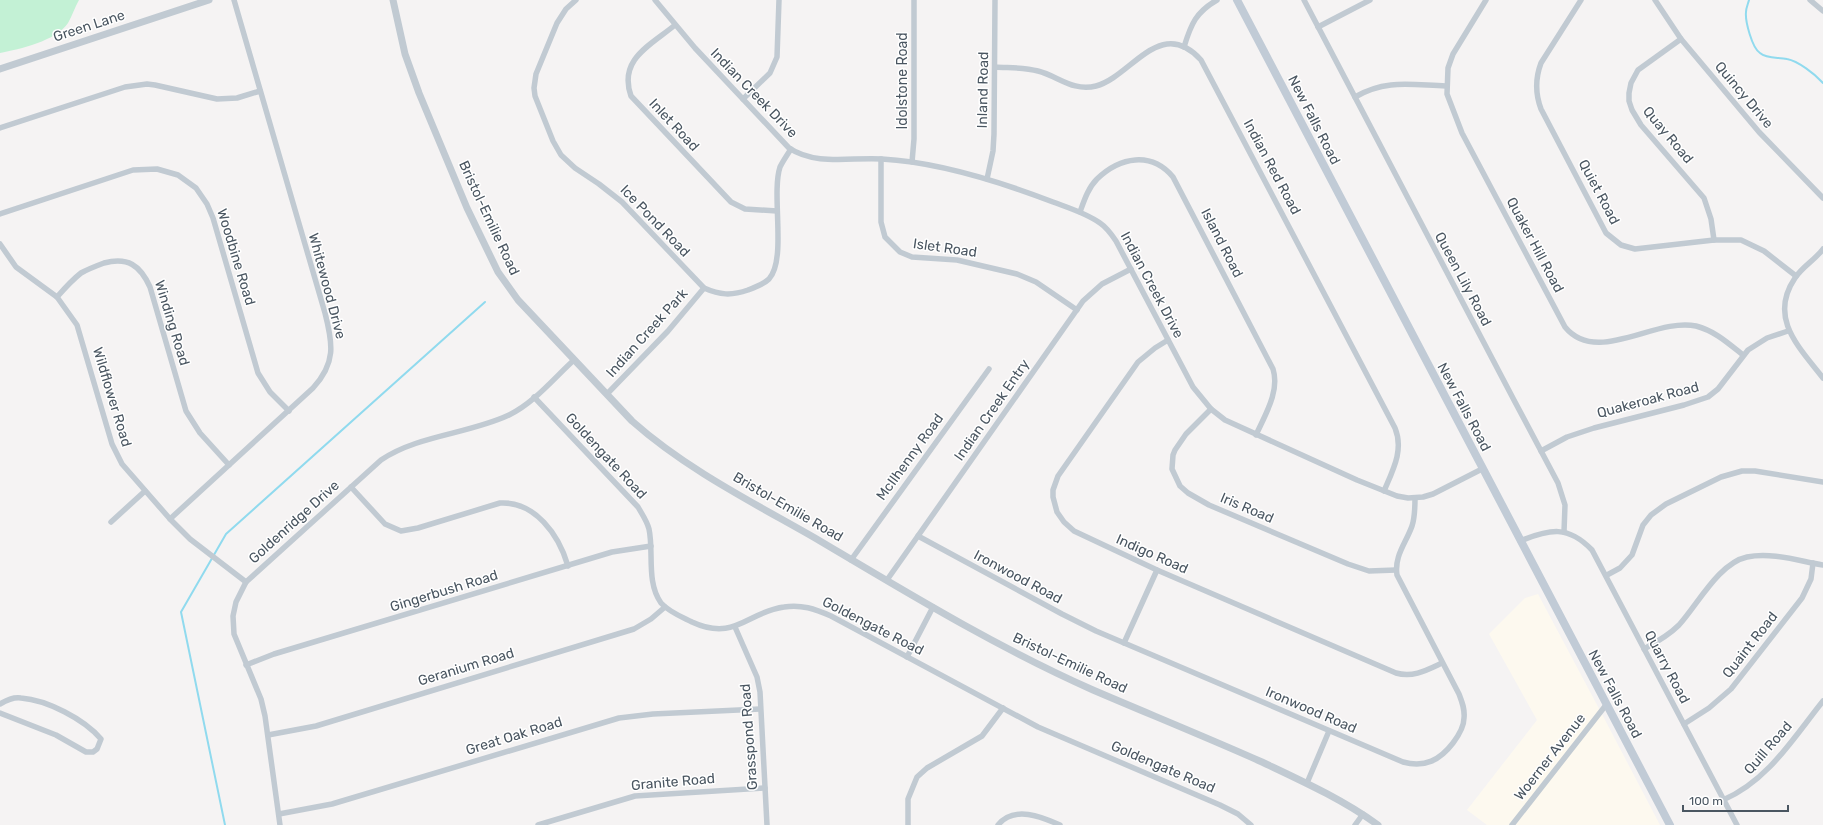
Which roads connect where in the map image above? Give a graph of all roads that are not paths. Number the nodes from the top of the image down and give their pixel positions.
1 (209, 0) edge
2 (234, 0) edge
3 (393, 0) edge
4 (576, 0) edge
5 (656, 0) edge
6 (779, 0) edge
7 (914, 0) edge
8 (995, 0) edge
9 (1217, 0) edge
10 (1237, 0) edge
11 (1304, 0) edge
12 (1370, 0) edge
13 (1486, 0) edge
14 (1581, 0) edge
15 (1655, 0) edge
16 (1810, 0) edge
17 (1823, 11) edge
18 (675, 25) junction
19 (1318, 27) junction
20 (1681, 39) junction
21 (1184, 47) junction
22 (995, 67) junction
23 (0, 69) edge
24 (1446, 86) junction
25 (260, 91) junction
26 (1355, 97) junction
27 (744, 100) junction
28 (0, 128) edge
29 (791, 149) junction
30 (882, 159) junction
31 (912, 162) junction
32 (987, 180) junction
33 (1823, 198) edge
34 (777, 211) junction
35 (1080, 212) junction
36 (0, 214) edge
37 (1714, 240) junction
38 (0, 244) edge
39 (1823, 249) edge
40 (1131, 269) junction
41 (1796, 276) junction
42 (704, 288) junction
43 (57, 298) junction
44 (1077, 310) junction
45 (1788, 331) junction
46 (1168, 340) junction
47 (1742, 355) junction
48 (574, 360) junction
49 (989, 369) dead end
50 (1823, 378) edge
51 (607, 394) junction
52 (534, 397) junction
53 (1211, 409) junction
54 (288, 411) junction
55 (1256, 435) junction
56 (1541, 451) junction
57 (229, 465) junction
58 (1482, 469) junction
59 (1823, 482) edge
60 (351, 487) junction
61 (145, 491) junction
62 (1384, 491) junction
63 (1415, 498) junction
64 (170, 519) junction
65 (111, 522) dead end
66 (1564, 532) junction
67 (918, 536) junction
68 (1520, 541) junction
69 (651, 546) junction
70 (851, 560) junction
71 (1813, 563) junction
72 (1823, 565) edge
73 (568, 566) junction
74 (1156, 570) junction
75 (1396, 570) junction
76 (1607, 576) junction
77 (887, 580) junction
78 (246, 582) junction
79 (665, 607) junction
80 (933, 607) junction
81 (735, 627) junction
82 (1124, 643) junction
83 (1644, 649) junction
84 (907, 657) junction
85 (1442, 662) junction
86 (246, 665) junction
87 (1823, 701) edge
88 (0, 704) edge
89 (1606, 705) junction
90 (1003, 708) junction
91 (760, 709) junction
92 (0, 713) edge
93 (1684, 724) junction
94 (1329, 731) junction
95 (268, 735) junction
96 (1307, 783) junction
97 (765, 788) junction
98 (1723, 800) junction
99 (279, 814) junction
100 (1363, 814) junction
101 (280, 825) edge
102 (538, 825) edge
103 (767, 825) edge
104 (908, 825) edge
105 (998, 825) edge
106 (1060, 825) edge
107 (1251, 825) edge
108 (1356, 825) edge
109 (1378, 825) edge
110 (1512, 825) edge
111 (1670, 825) edge
112 (1737, 825) edge

1 - 23 street, Green Lane
2 - 25 street, Whitewood Drive
3 - 48 street, Bristol-Emilie Road
4 - 42 street, Ice Pond Road
5 - 18 street, Indian Creek Drive
6 - 27 street
7 - 31 street, Idolstone Road
8 - 22 street, Inland Road
9 - 21 street
10 - 58 main road, New Falls Road
11 - 19 street, Queen Lily Road
12 - 19 street
13 - 24 street, Quaker Hill Road
14 - 37 street, Quiet Road
15 - 20 street, Quincy Drive
16 - 17 street
18 - 27 street, Indian Creek Drive
18 - 34 street, Inlet Road
19 - 26 street, Queen Lily Road
20 - 33 street, Quincy Drive
20 - 37 street, Quay Road
21 - 22 street
21 - 62 street, Indian Red Road
22 - 32 street, Inland Road
24 - 26 street
24 - 47 street, Quaker Hill Road
25 - 28 street
25 - 54 street, Whitewood Drive
26 - 56 street, Queen Lily Road
27 - 29 street, Indian Creek Drive
29 - 30 street, Indian Creek Drive
29 - 34 street, Ice Pond Road
30 - 31 street, Indian Creek Drive
30 - 44 street, Islet Road
31 - 32 street, Indian Creek Drive
32 - 35 street, Indian Creek Drive
34 - 42 street, Ice Pond Road
35 - 40 street, Indian Creek Drive
35 - 55 street, Island Road
36 - 54 street, Woodbine Road
37 - 41 street, Quiet Road
38 - 43 street, Wildflower Road
39 - 41 street
40 - 44 street, Indian Creek Entry
40 - 46 street, Indian Creek Drive
41 - 45 street
42 - 51 street, Indian Creek Park
43 - 57 street, Winding Road
43 - 61 street, Wildflower Road
44 - 67 street, Indian Creek Entry
45 - 47 street, Quakeroak Road
45 - 50 street
46 - 53 street, Indian Creek Drive
46 - 74 street, Indigo Road
47 - 56 street, Quakeroak Road
48 - 51 street, Bristol-Emilie Road
48 - 52 street, Goldenridge Drive
49 - 70 street, McIlhenny Road
51 - 70 street, Bristol-Emilie Road
52 - 60 street, Goldenridge Drive
52 - 69 street, Goldengate Road
53 - 55 street, Indian Creek Drive
53 - 75 street, Iris Road
54 - 57 street, Whitewood Drive
55 - 62 street, Indian Creek Drive
56 - 66 street, Queen Lily Road
57 - 64 street, Whitewood Drive
58 - 63 street, Indian Creek Drive
58 - 68 main road, New Falls Road
59 - 76 street
60 - 73 street
60 - 78 street, Goldenridge Drive
61 - 64 street, Wildflower Road
61 - 65 street
62 - 63 street, Indian Creek Drive
63 - 75 street
64 - 78 street, Wildflower Road
66 - 68 street
66 - 76 street, Quarry Road
67 - 77 street, Indian Creek Entry
67 - 82 street, Ironwood Road
68 - 89 main road, New Falls Road
69 - 73 street, Gingerbush Road
69 - 79 street, Goldengate Road
70 - 77 street, Bristol-Emilie Road
71 - 72 street
71 - 83 street
71 - 93 street, Quaint Road
73 - 86 street, Gingerbush Road
74 - 82 street
74 - 85 street, Indigo Road
75 - 85 street, Ironwood Road
76 - 83 street, Quarry Road
77 - 80 street, Bristol-Emilie Road
78 - 86 street, Goldenridge Drive
79 - 81 street, Goldengate Road
79 - 95 street, Geranium Road
80 - 84 street
80 - 96 street, Bristol-Emilie Road
81 - 84 street, Goldengate Road
81 - 91 street, Grasspond Road
82 - 94 street, Ironwood Road
83 - 93 street, Quarry Road
84 - 90 street, Goldengate Road
85 - 94 street, Ironwood Road
86 - 95 street, Goldenridge Drive
87 - 98 street, Quill Road
88 - 92 street
89 - 110 street, Woerner Avenue
89 - 111 main road, New Falls Road
90 - 104 street
90 - 107 street, Goldengate Road
91 - 97 street, Grasspond Road
91 - 99 street, Great Oak Road
93 - 98 street, Quarry Road
94 - 96 street
95 - 99 street, Goldenridge Drive
96 - 100 street, Bristol-Emilie Road
97 - 102 street, Granite Road
97 - 103 street, Grasspond Road
98 - 112 street, Quarry Road
99 - 101 street, Goldenridge Drive
100 - 108 street
100 - 109 street, Bristol-Emilie Road
105 - 106 street

